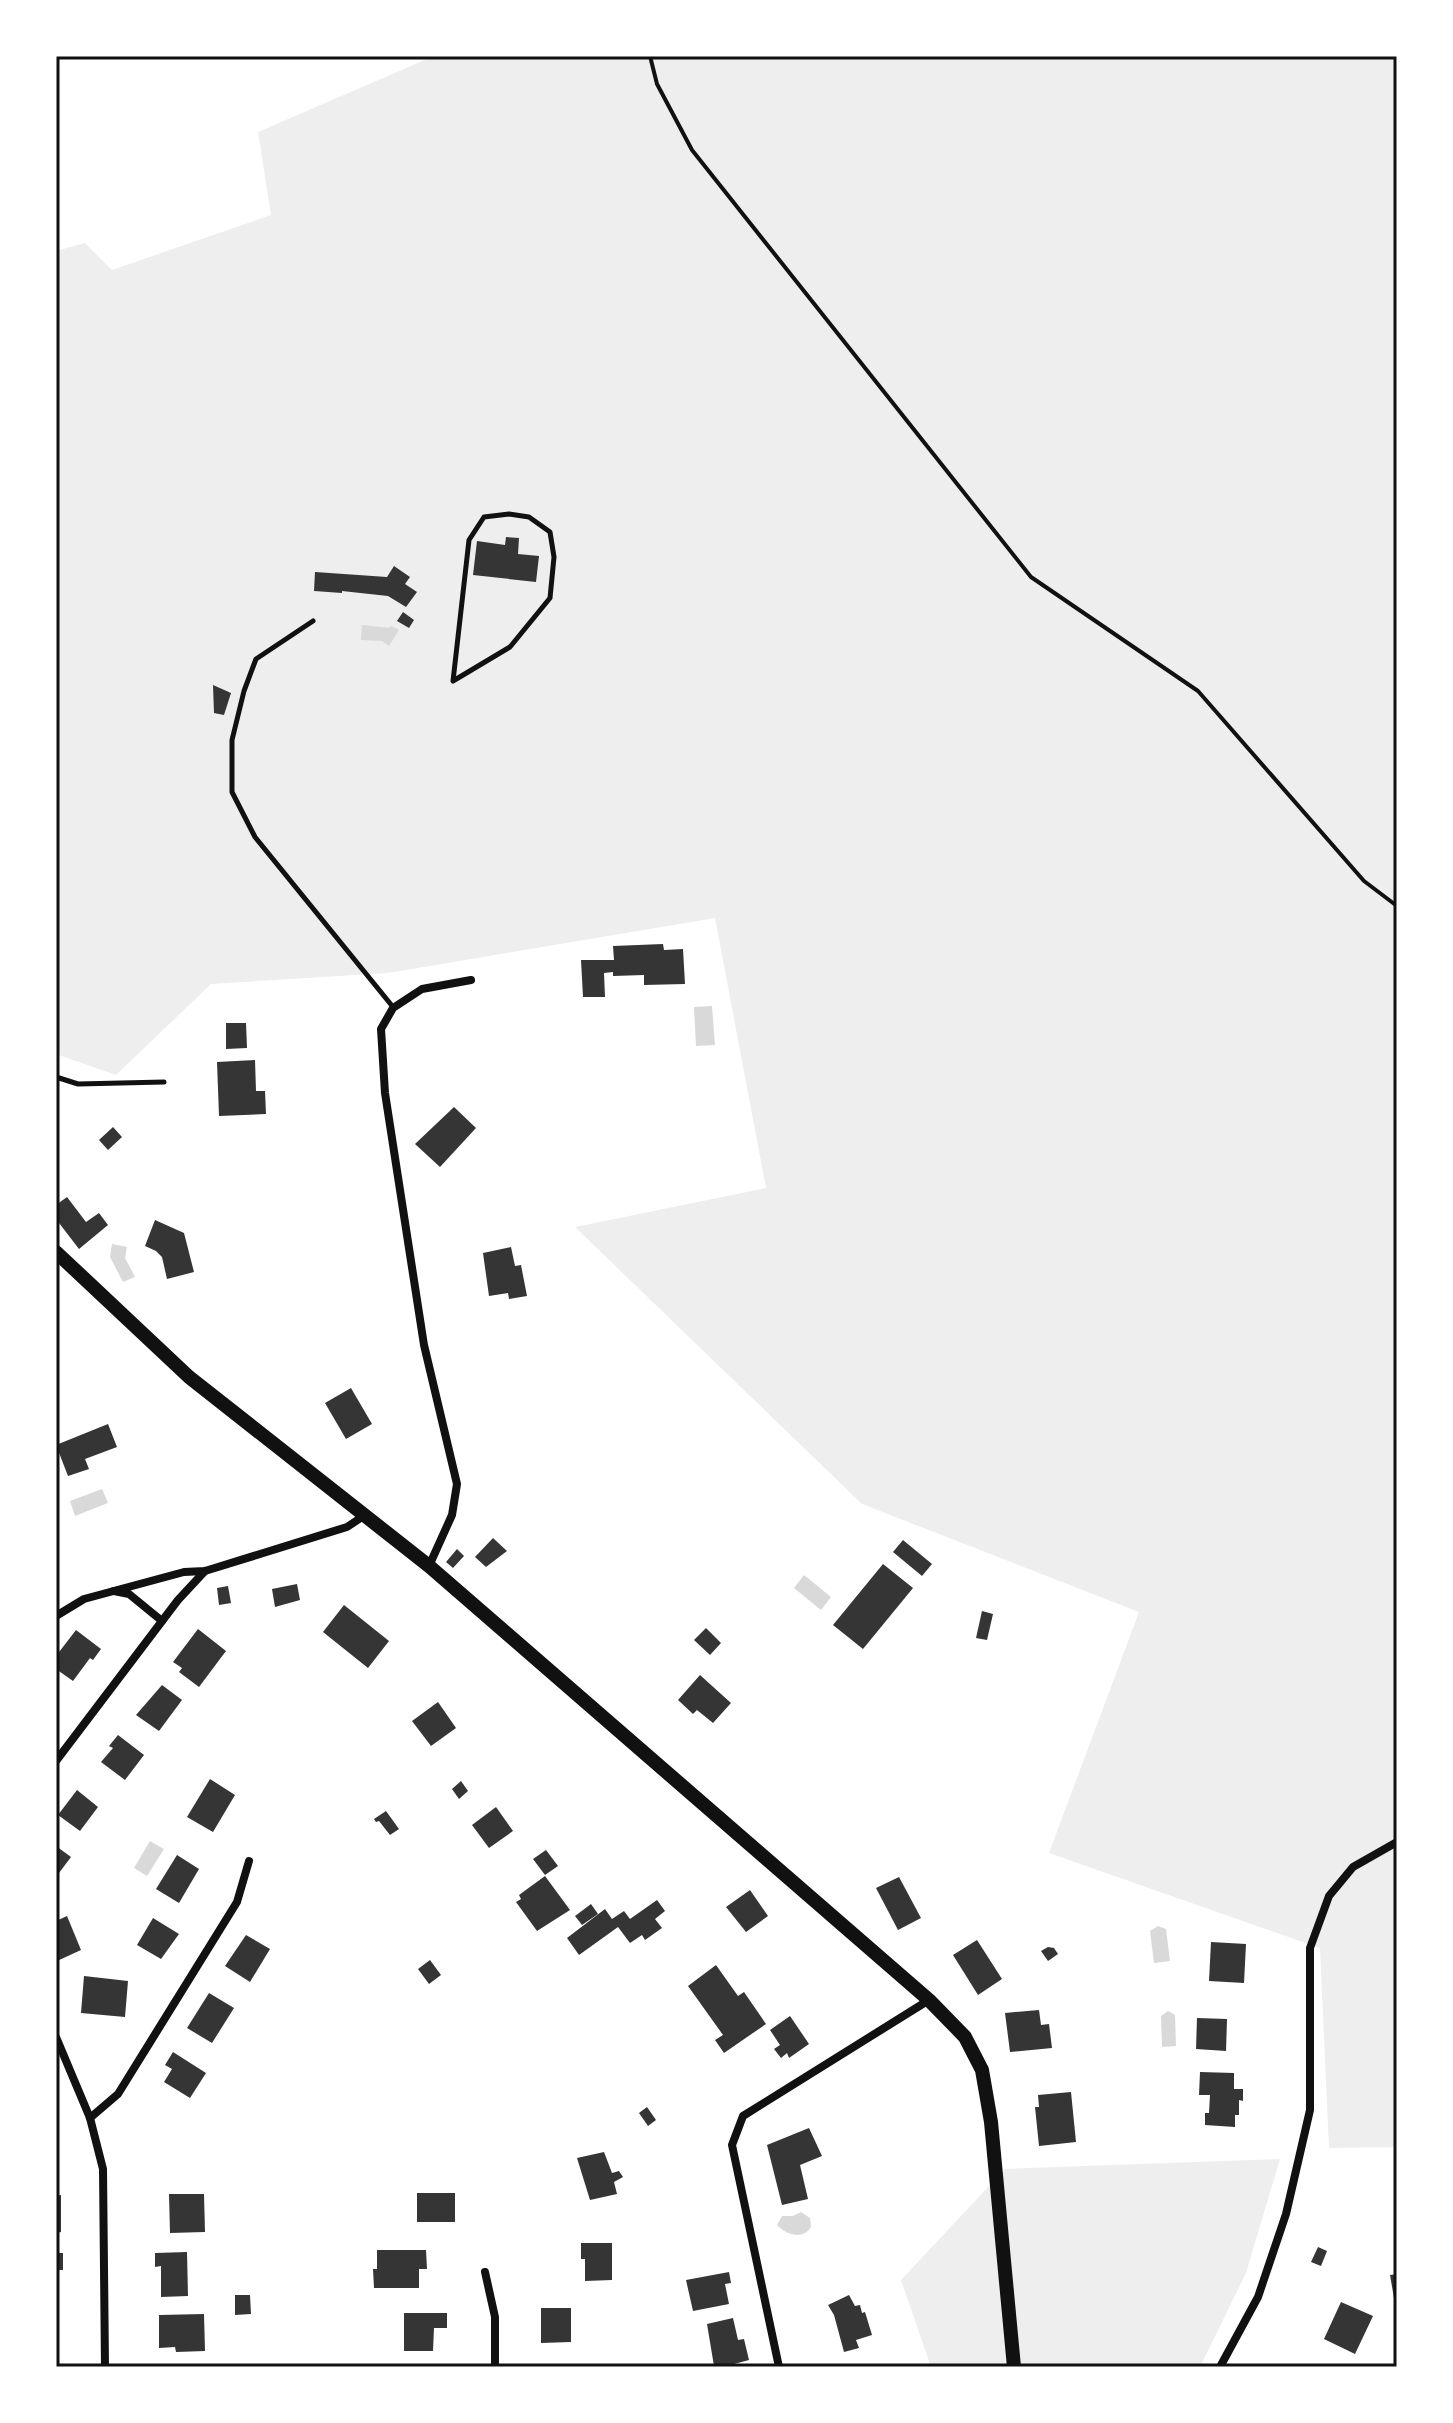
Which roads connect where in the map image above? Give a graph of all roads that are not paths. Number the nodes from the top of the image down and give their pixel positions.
1 (313, 621) dead end
2 (453, 681) joint
3 (471, 980) dead end
4 (393, 1008) junction
5 (56, 1077) edge
6 (164, 1082) dead end
7 (56, 1252) edge
8 (366, 1514) junction
9 (429, 1566) junction
10 (205, 1571) junction
11 (113, 1590) junction
12 (56, 1616) edge
13 (162, 1621) junction
14 (56, 1761) edge
15 (1397, 1842) edge
16 (249, 1861) dead end
17 (929, 2000) junction
18 (56, 2037) edge
19 (90, 2118) junction
20 (485, 2272) dead end
21 (105, 2367) edge
22 (495, 2367) edge
23 (779, 2367) edge
24 (1014, 2367) edge
25 (1220, 2367) edge

1 - 4 lane
2 - 2 lane
3 - 4 street
4 - 9 street
5 - 6 lane
7 - 8 street
8 - 9 street
8 - 10 street
9 - 17 street
10 - 11 street
10 - 13 street
11 - 12 street
11 - 13 street
13 - 14 street
15 - 25 street
16 - 19 street
17 - 23 street
17 - 24 street
18 - 19 street
19 - 21 street
20 - 22 street

